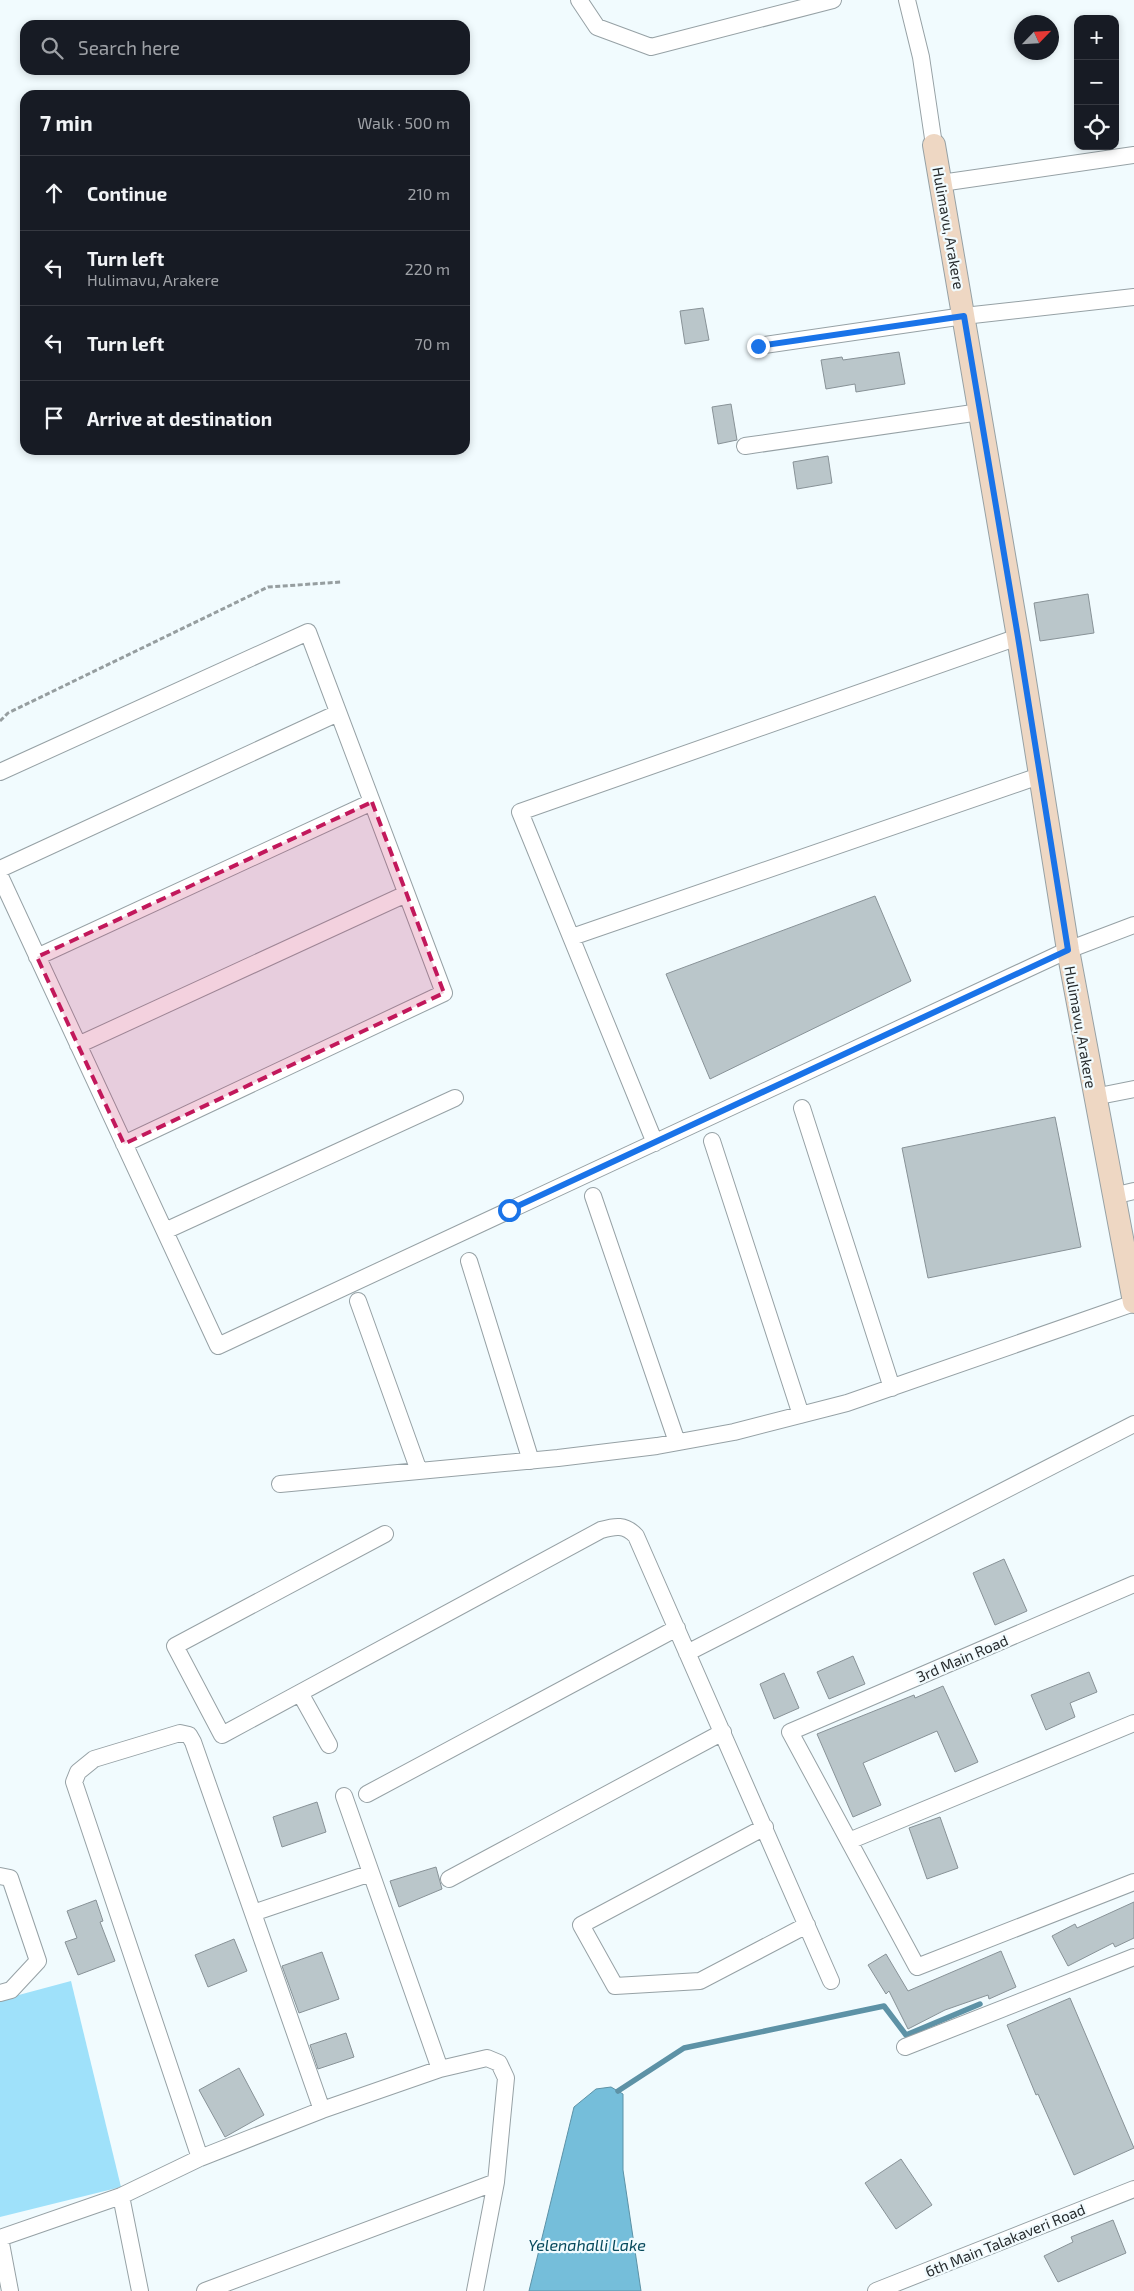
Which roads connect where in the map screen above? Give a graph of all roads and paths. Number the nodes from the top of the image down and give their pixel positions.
1 (579, 0) edge
2 (832, 0) edge
3 (907, 0) edge
4 (934, 145) joint
5 (1134, 155) edge
6 (941, 183) junction
7 (1134, 297) edge
8 (964, 316) junction
9 (758, 346) dead end
10 (980, 412) junction
11 (744, 446) dead end
12 (340, 582) dead end
13 (1018, 637) junction
14 (338, 713) junction
15 (0, 720) edge
16 (0, 772) edge
17 (1039, 776) junction
18 (372, 802) junction
19 (0, 868) edge
20 (0, 876) edge
21 (406, 894) junction
22 (1134, 925) edge
23 (572, 937) junction
24 (1068, 950) junction
25 (37, 957) junction
26 (78, 1045) junction
27 (1134, 1088) edge
28 (1094, 1097) junction
29 (455, 1098) dead end
30 (802, 1108) dead end
31 (712, 1141) dead end
32 (655, 1142) junction
33 (124, 1144) junction
34 (1123, 1194) edge
35 (593, 1196) dead end
36 (164, 1232) junction
37 (469, 1261) dead end
38 (358, 1301) dead end
39 (1134, 1303) edge
40 (892, 1388) junction
41 (801, 1415) junction
42 (1134, 1424) edge
43 (677, 1442) junction
44 (531, 1461) junction
45 (419, 1471) junction
46 (280, 1484) dead end
47 (385, 1534) dead end
48 (1134, 1584) edge
49 (677, 1628) junction
50 (687, 1653) junction
51 (300, 1693) junction
52 (1134, 1723) edge
53 (723, 1732) junction
54 (329, 1745) dead end
55 (366, 1794) dead end
56 (344, 1796) dead end
57 (765, 1828) junction
58 (849, 1841) junction
59 (371, 1873) junction
60 (0, 1876) edge
61 (449, 1879) dead end
62 (1134, 1882) edge
63 (253, 1913) junction
64 (807, 1925) junction
65 (1134, 1957) edge
66 (831, 1981) dead end
67 (0, 1993) edge
68 (905, 2047) dead end
69 (440, 2068) junction
70 (322, 2110) junction
71 (200, 2158) junction
72 (496, 2182) junction
73 (1134, 2189) edge
74 (121, 2196) junction
75 (10, 2291) edge
76 (140, 2291) edge
77 (205, 2291) edge
78 (475, 2291) edge
79 (876, 2291) edge

1 - 2 street
3 - 4 street, Hulimavu, Arakere
4 - 6 street, Hulimavu, Arakere
5 - 6 street
6 - 8 street, Hulimavu, Arakere
7 - 8 street
8 - 9 street
8 - 10 street, Hulimavu, Arakere
10 - 11 street
10 - 13 street, Hulimavu, Arakere
12 - 15 path
13 - 17 street, Hulimavu, Arakere
13 - 23 street
14 - 16 street
14 - 18 street
14 - 19 street
17 - 23 street
17 - 24 street, Hulimavu, Arakere
18 - 21 street
18 - 25 street
20 - 25 street
21 - 26 street
21 - 33 street
22 - 24 street
23 - 32 street
24 - 28 street, Hulimavu, Arakere
24 - 32 street
25 - 26 street
26 - 33 street
27 - 28 street
28 - 34 street, Hulimavu, Arakere
29 - 36 street
30 - 40 street
31 - 41 street
32 - 36 street
33 - 36 street
34 - 39 street, Hulimavu, Arakere
35 - 43 street
37 - 44 street
38 - 45 street
39 - 40 street
40 - 41 street
41 - 43 street
42 - 50 street
43 - 44 street
44 - 45 street
45 - 46 street
47 - 51 street
48 - 58 street, 3rd Main Road
49 - 50 street
49 - 51 street
49 - 55 street
50 - 53 street
51 - 54 street
52 - 58 street
53 - 57 street
53 - 61 street
56 - 59 street
57 - 64 street
57 - 64 street
58 - 62 street
59 - 63 street
59 - 69 street
60 - 67 street
63 - 70 street
63 - 71 street
64 - 66 street
65 - 68 street
69 - 70 street
69 - 72 street
70 - 71 street
71 - 74 street
72 - 77 street
72 - 78 street
73 - 79 street, 6th Main Talakaveri Road
74 - 75 street
74 - 76 street

